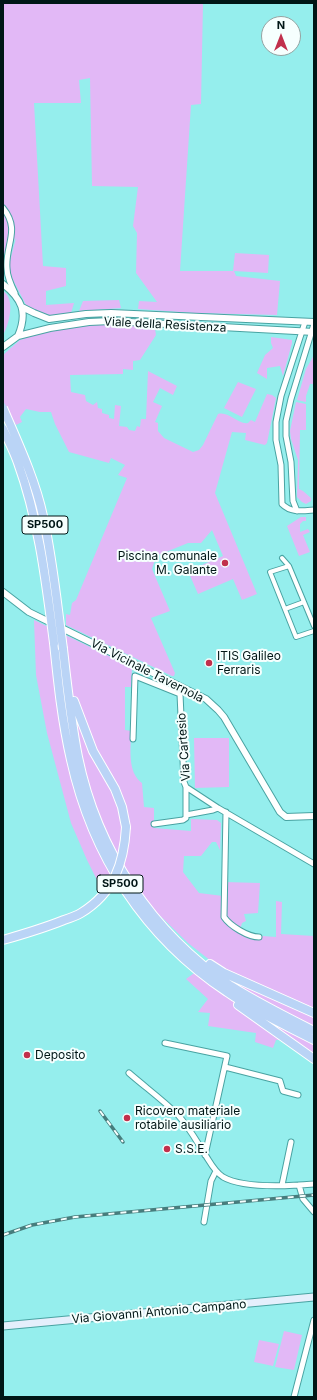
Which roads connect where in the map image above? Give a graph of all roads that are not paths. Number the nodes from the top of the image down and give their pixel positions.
1 (3, 208) edge
2 (10, 248) junction
3 (3, 257) edge
4 (3, 284) edge
5 (14, 293) junction
6 (22, 307) junction
7 (305, 322) junction
8 (314, 323) edge
9 (302, 331) junction
10 (313, 331) edge
11 (18, 336) junction
12 (3, 347) edge
13 (3, 408) edge
14 (3, 429) edge
15 (314, 510) edge
16 (298, 511) junction
17 (282, 558) dead end
18 (289, 566) junction
19 (3, 592) edge
20 (304, 602) junction
21 (285, 609) junction
22 (314, 626) edge
23 (314, 631) edge
24 (66, 673) junction
25 (134, 739) dead end
26 (186, 787) junction
27 (218, 808) junction
28 (226, 812) junction
29 (186, 815) junction
30 (314, 816) edge
31 (154, 824) dead end
32 (314, 864) edge
33 (171, 934) junction
34 (258, 937) dead end
35 (3, 940) edge
36 (186, 960) junction
37 (314, 1013) edge
38 (314, 1031) edge
39 (314, 1040) edge
40 (165, 1043) dead end
41 (314, 1059) edge
42 (225, 1067) junction
43 (129, 1073) dead end
44 (298, 1095) dead end
45 (291, 1142) dead end
46 (205, 1154) junction
47 (216, 1171) junction
48 (314, 1184) edge
49 (282, 1185) junction
50 (299, 1185) junction
51 (314, 1212) edge
52 (204, 1222) dead end
53 (314, 1296) edge
54 (314, 1320) edge
55 (3, 1326) edge
56 (294, 1397) edge

1 - 2 street
2 - 3 street
2 - 5 street
4 - 5 street
5 - 6 street
6 - 7 street, Viale della Resistenza
6 - 11 street
7 - 8 street, Viale della Resistenza
7 - 9 street
8 - 10 street
9 - 10 street, Viale della Resistenza
9 - 11 street, Viale della Resistenza
9 - 16 street
10 - 16 street
11 - 12 street, Viale della Resistenza
13 - 24 highway, SP500, bridge
14 - 36 highway, SP500, bridge
15 - 16 street
17 - 18 street
18 - 20 street
18 - 21 street
19 - 30 street, Via Vicinale Tavernola
20 - 21 street
20 - 22 street
21 - 23 street
24 - 33 highway, SP500
24 - 35 highway, bridge
25 - 26 street, Via Cartesio
26 - 27 street
26 - 29 street, Via Cartesio
27 - 28 street
27 - 29 street
28 - 32 street
28 - 34 street
29 - 31 street
33 - 37 highway
33 - 38 highway, SP500
36 - 39 highway, SP500
36 - 41 highway
40 - 42 street
42 - 44 street
42 - 46 street
43 - 46 street
45 - 49 street
46 - 47 street
47 - 49 street
47 - 52 street
48 - 50 street
49 - 50 street
50 - 51 street
53 - 55 main road, Via Giovanni Antonio Campano
54 - 56 street

